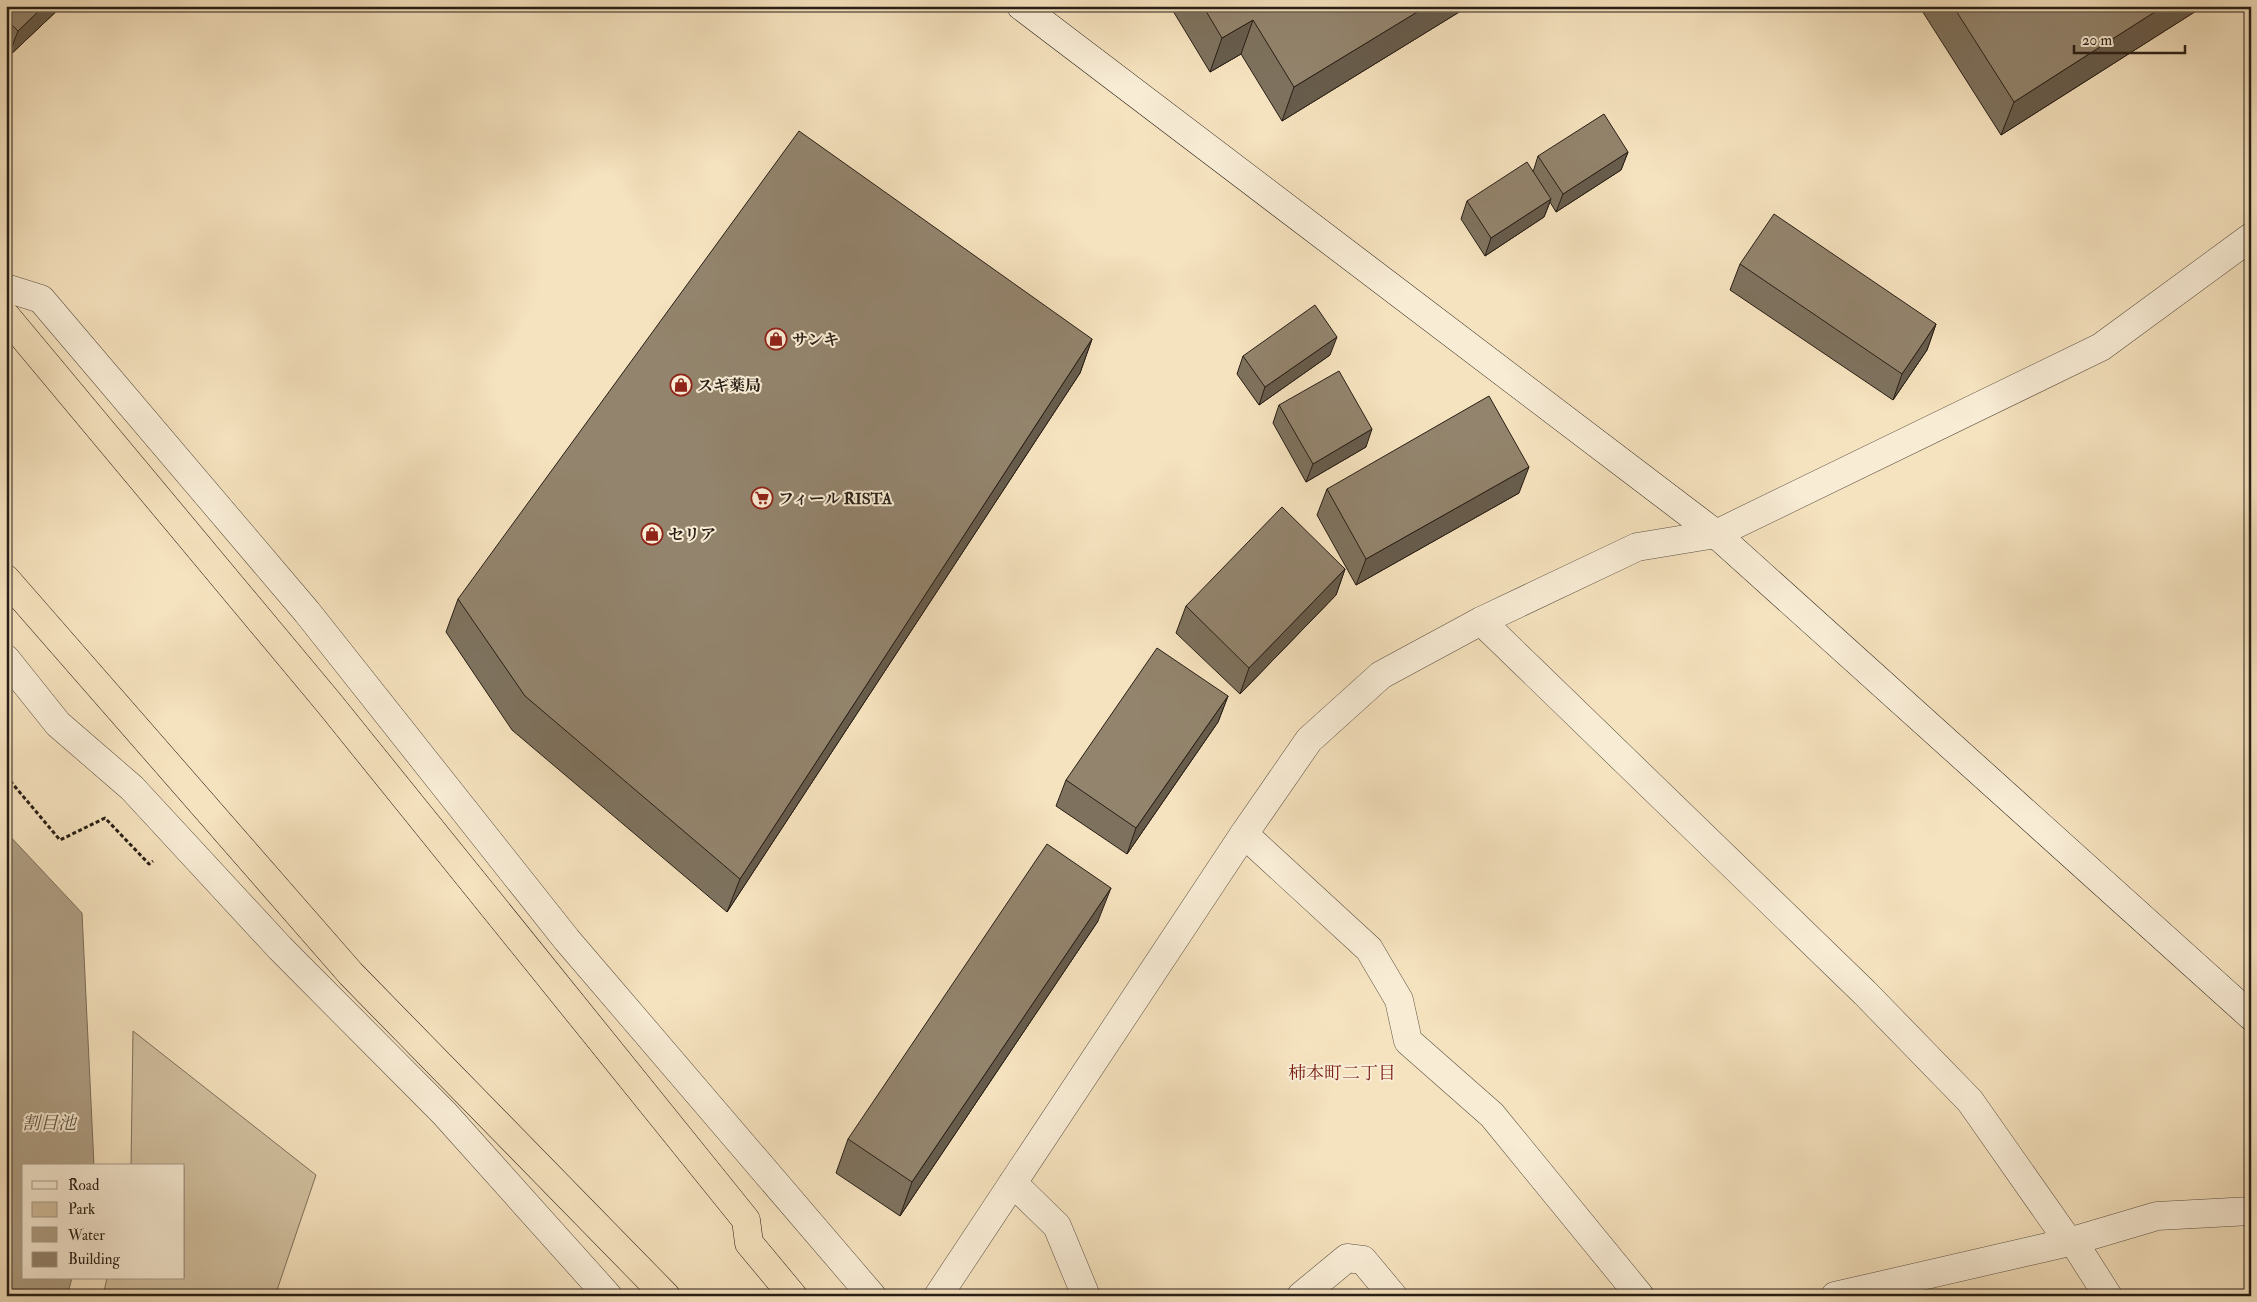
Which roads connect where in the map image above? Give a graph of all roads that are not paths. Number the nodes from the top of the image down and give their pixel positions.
1 (1021, 6) edge
2 (2251, 237) edge
3 (6, 288) edge
4 (6, 316) edge
5 (1716, 534) junction
6 (6, 579) edge
7 (1481, 621) junction
8 (6, 659) edge
9 (1244, 834) junction
10 (2251, 1016) edge
11 (1013, 1183) junction
12 (2251, 1211) edge
13 (2071, 1241) junction
14 (608, 1296) edge
15 (666, 1296) edge
16 (793, 1296) edge
17 (872, 1296) edge
18 (938, 1296) edge
19 (1086, 1296) edge
20 (1301, 1296) edge
21 (1393, 1296) edge
22 (1640, 1296) edge
23 (1834, 1296) edge
24 (2108, 1296) edge

1 - 5 street
2 - 5 street
3 - 17 street
4 - 16 highway
5 - 7 street
5 - 10 street
6 - 15 highway
7 - 9 street
7 - 13 street
8 - 14 street
9 - 11 street
9 - 22 street
11 - 18 street
11 - 19 street
12 - 13 street
13 - 23 street
13 - 24 street
20 - 21 street

